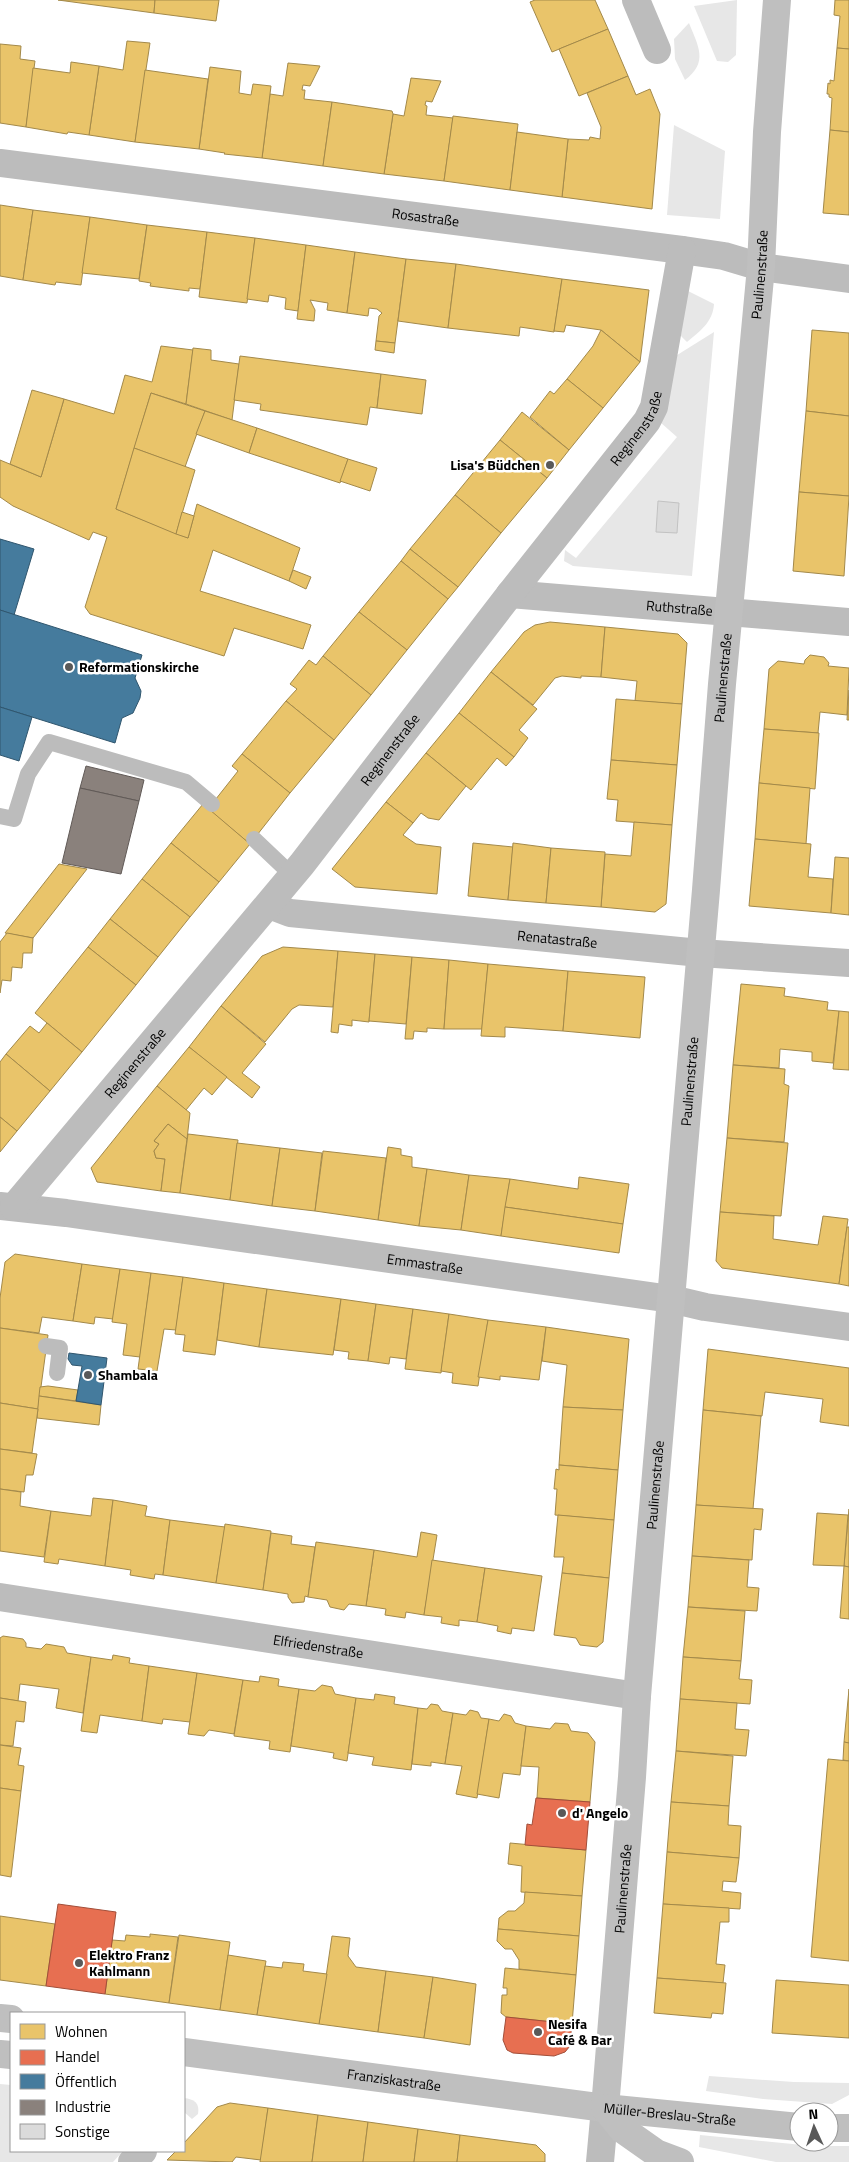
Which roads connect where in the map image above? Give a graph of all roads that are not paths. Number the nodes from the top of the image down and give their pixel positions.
1 (636, 0) edge
2 (777, 0) edge
3 (657, 50) dead end
4 (0, 162) edge
5 (682, 250) junction
6 (761, 267) junction
7 (849, 279) edge
8 (510, 594) junction
9 (729, 612) junction
10 (849, 622) edge
11 (212, 804) dead end
12 (0, 816) edge
13 (254, 839) dead end
14 (293, 876) junction
15 (269, 905) junction
16 (700, 953) junction
17 (849, 963) edge
18 (7, 1206) edge
19 (671, 1299) junction
20 (849, 1327) edge
21 (46, 1346) dead end
22 (57, 1373) dead end
23 (0, 1597) edge
24 (637, 1696) junction
25 (185, 2052) edge
26 (604, 2108) junction
27 (789, 2126) edge
28 (142, 2152) edge
29 (132, 2162) edge
30 (600, 2162) edge
31 (680, 2162) edge

1 - 3 street
2 - 6 street, Paulinenstraße
4 - 5 street, Rosastraße
5 - 6 street, Rosastraße
5 - 8 street, Reginenstraße
6 - 7 street, Rosastraße
6 - 9 street, Paulinenstraße
8 - 9 street, Ruthstraße
8 - 14 street, Reginenstraße
9 - 10 street, Ruthstraße
9 - 16 street, Paulinenstraße
11 - 12 lane
13 - 14 lane
14 - 15 street, Reginenstraße
15 - 16 street, Renatastraße
15 - 18 street, Reginenstraße
16 - 17 street, Renatastraße
16 - 19 street, Paulinenstraße
18 - 19 street, Emmastraße
19 - 20 street, Emmastraße
19 - 24 street, Paulinenstraße
21 - 22 lane
23 - 24 street, Elfriedenstraße
24 - 26 street, Paulinenstraße
25 - 26 street, Franziskastraße
26 - 27 street, Müller-Breslau-Straße
26 - 30 street, Paulinenstraße
26 - 31 street, Müller-Breslau-Straße
28 - 29 street

